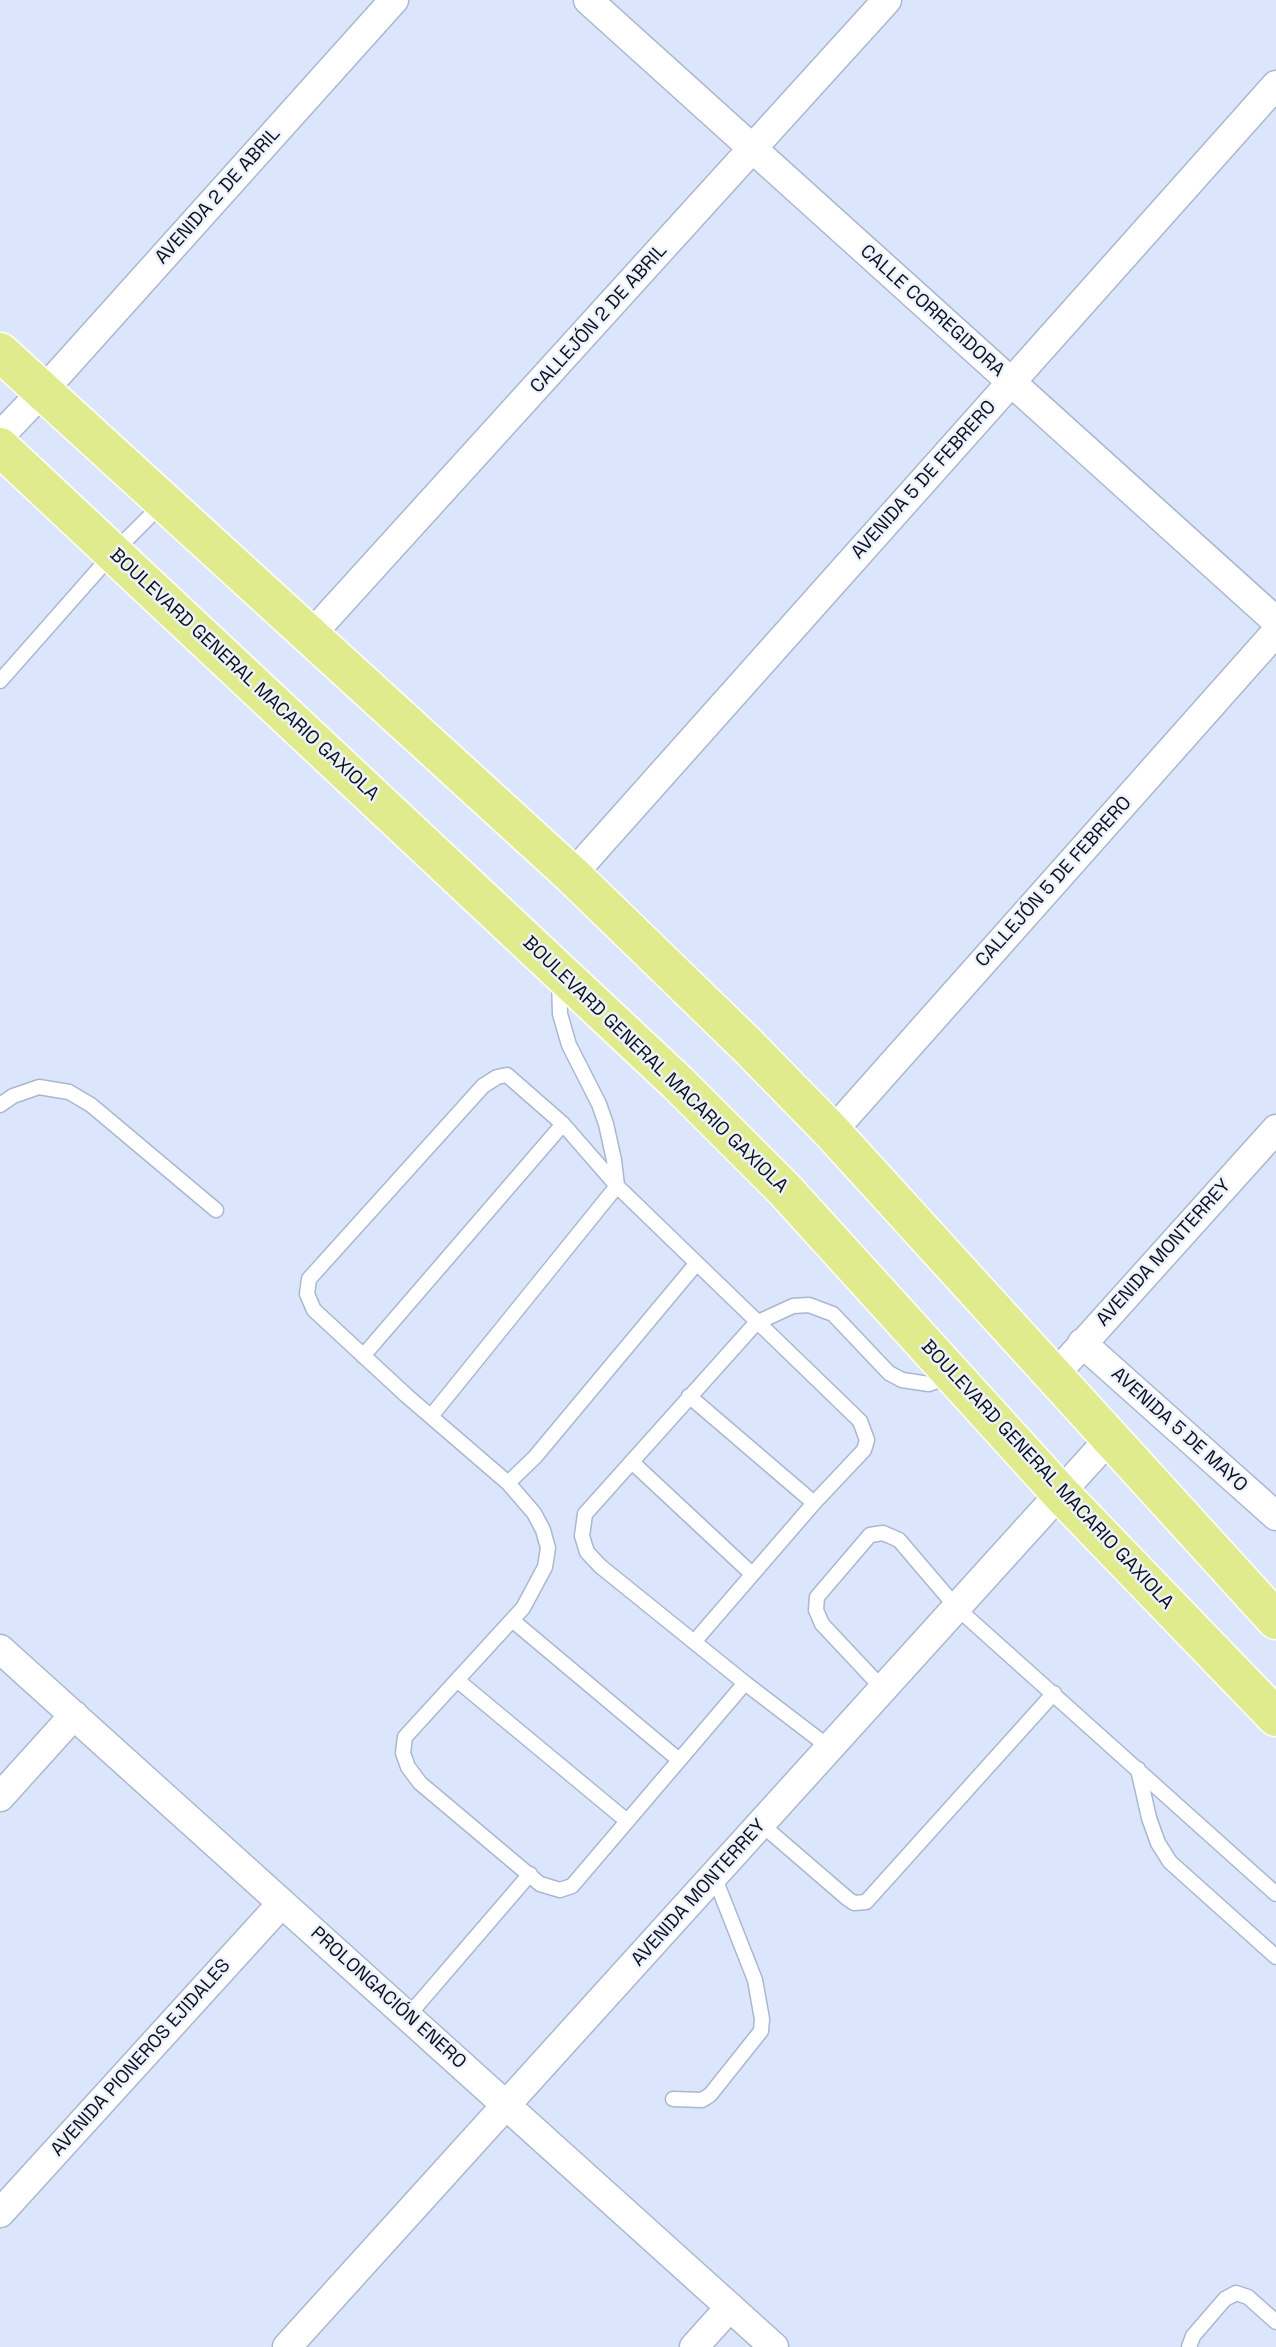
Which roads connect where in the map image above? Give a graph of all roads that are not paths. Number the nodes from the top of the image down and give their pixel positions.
1 (394, 0) edge
2 (588, 0) edge
3 (887, 0) edge
4 (1276, 85) edge
5 (753, 149) junction
6 (0, 352) edge
7 (1011, 383) junction
8 (43, 391) junction
9 (0, 436) edge
10 (0, 447) edge
11 (163, 503) junction
12 (113, 553) junction
13 (1276, 621) edge
14 (1276, 632) edge
15 (309, 637) junction
16 (0, 681) edge
17 (572, 876) junction
18 (558, 971) junction
19 (0, 1105) edge
20 (563, 1124) junction
21 (1276, 1129) edge
22 (832, 1132) junction
23 (617, 1186) junction
24 (216, 1210) dead end
25 (696, 1264) junction
26 (756, 1323) junction
27 (1082, 1343) junction
28 (363, 1356) junction
29 (954, 1376) junction
30 (1053, 1377) junction
31 (689, 1396) junction
32 (432, 1415) junction
33 (1110, 1438) junction
34 (632, 1462) junction
35 (508, 1483) junction
36 (1061, 1494) junction
37 (814, 1503) junction
38 (1276, 1516) edge
39 (752, 1574) junction
40 (957, 1608) junction
41 (512, 1620) junction
42 (1276, 1620) edge
43 (694, 1642) junction
44 (0, 1649) edge
45 (457, 1681) junction
46 (745, 1683) junction
47 (883, 1689) junction
48 (1054, 1693) junction
49 (74, 1715) junction
50 (1276, 1717) edge
51 (830, 1748) junction
52 (679, 1760) junction
53 (1138, 1769) junction
54 (0, 1797) edge
55 (627, 1821) junction
56 (761, 1824) junction
57 (530, 1874) junction
58 (714, 1876) junction
59 (1276, 1894) edge
60 (282, 1903) junction
61 (1276, 1957) edge
62 (408, 2016) junction
63 (673, 2099) dead end
64 (506, 2105) junction
65 (0, 2213) edge
66 (730, 2307) junction
67 (1276, 2322) edge
68 (287, 2347) edge
69 (694, 2347) edge
70 (774, 2347) edge
71 (1189, 2347) edge

1 - 8 street, AVENIDA 2 DE ABRIL
2 - 5 street, CALLE CORREGIDORA
3 - 5 street, CALLEJÓN 2 DE ABRIL
4 - 7 street, AVENIDA 5 DE FEBRERO
5 - 7 street, CALLE CORREGIDORA
5 - 15 street, CALLEJÓN 2 DE ABRIL
6 - 8 main road
7 - 13 street, CALLE CORREGIDORA
7 - 17 street, AVENIDA 5 DE FEBRERO
8 - 9 street, AVENIDA 2 DE ABRIL
8 - 11 main road
10 - 12 main road, BOULEVARD GENERAL MACARIO GAXIOLA
11 - 12 lane
11 - 15 main road
12 - 16 lane
12 - 18 main road, BOULEVARD GENERAL MACARIO GAXIOLA
14 - 22 street, CALLEJÓN 5 DE FEBRERO
15 - 17 main road
17 - 22 main road
18 - 23 lane
18 - 29 main road, BOULEVARD GENERAL MACARIO GAXIOLA
19 - 24 lane
20 - 23 lane
20 - 28 lane
20 - 28 lane
21 - 27 street, AVENIDA MONTERREY
22 - 30 main road
23 - 25 lane
23 - 32 lane
25 - 26 lane
25 - 35 lane
26 - 29 lane
26 - 31 lane
26 - 37 lane
27 - 30 street, AVENIDA MONTERREY
27 - 38 street, AVENIDA 5 DE MAYO
28 - 32 lane
29 - 36 main road, BOULEVARD GENERAL MACARIO GAXIOLA
30 - 33 main road
31 - 34 lane
31 - 37 lane
32 - 35 lane
33 - 36 street, AVENIDA MONTERREY
33 - 42 main road
34 - 39 lane
34 - 43 lane
35 - 41 lane
36 - 40 street, AVENIDA MONTERREY
36 - 50 main road, BOULEVARD GENERAL MACARIO GAXIOLA
37 - 39 lane
39 - 43 lane
40 - 47 street, AVENIDA MONTERREY
40 - 47 lane
40 - 48 lane
41 - 45 lane
41 - 52 lane
43 - 46 lane
44 - 49 street, PROLONGACIÓN ENERO
45 - 55 lane
45 - 57 lane
46 - 51 lane
46 - 52 lane
47 - 51 street, AVENIDA MONTERREY
48 - 53 lane
48 - 56 lane
49 - 54 street
49 - 60 street, PROLONGACIÓN ENERO
51 - 56 street, AVENIDA MONTERREY
52 - 55 lane
53 - 59 lane
53 - 61 lane
55 - 57 lane
56 - 58 street, AVENIDA MONTERREY
57 - 62 lane
58 - 63 lane
58 - 64 street, AVENIDA MONTERREY
60 - 62 street, PROLONGACIÓN ENERO
60 - 65 street, AVENIDA PIONEROS EJIDALES
62 - 64 street, PROLONGACIÓN ENERO
64 - 66 street, PROLONGACIÓN ENERO
64 - 68 street, AVENIDA MONTERREY
66 - 69 street
66 - 70 street, PROLONGACIÓN ENERO
67 - 71 lane

